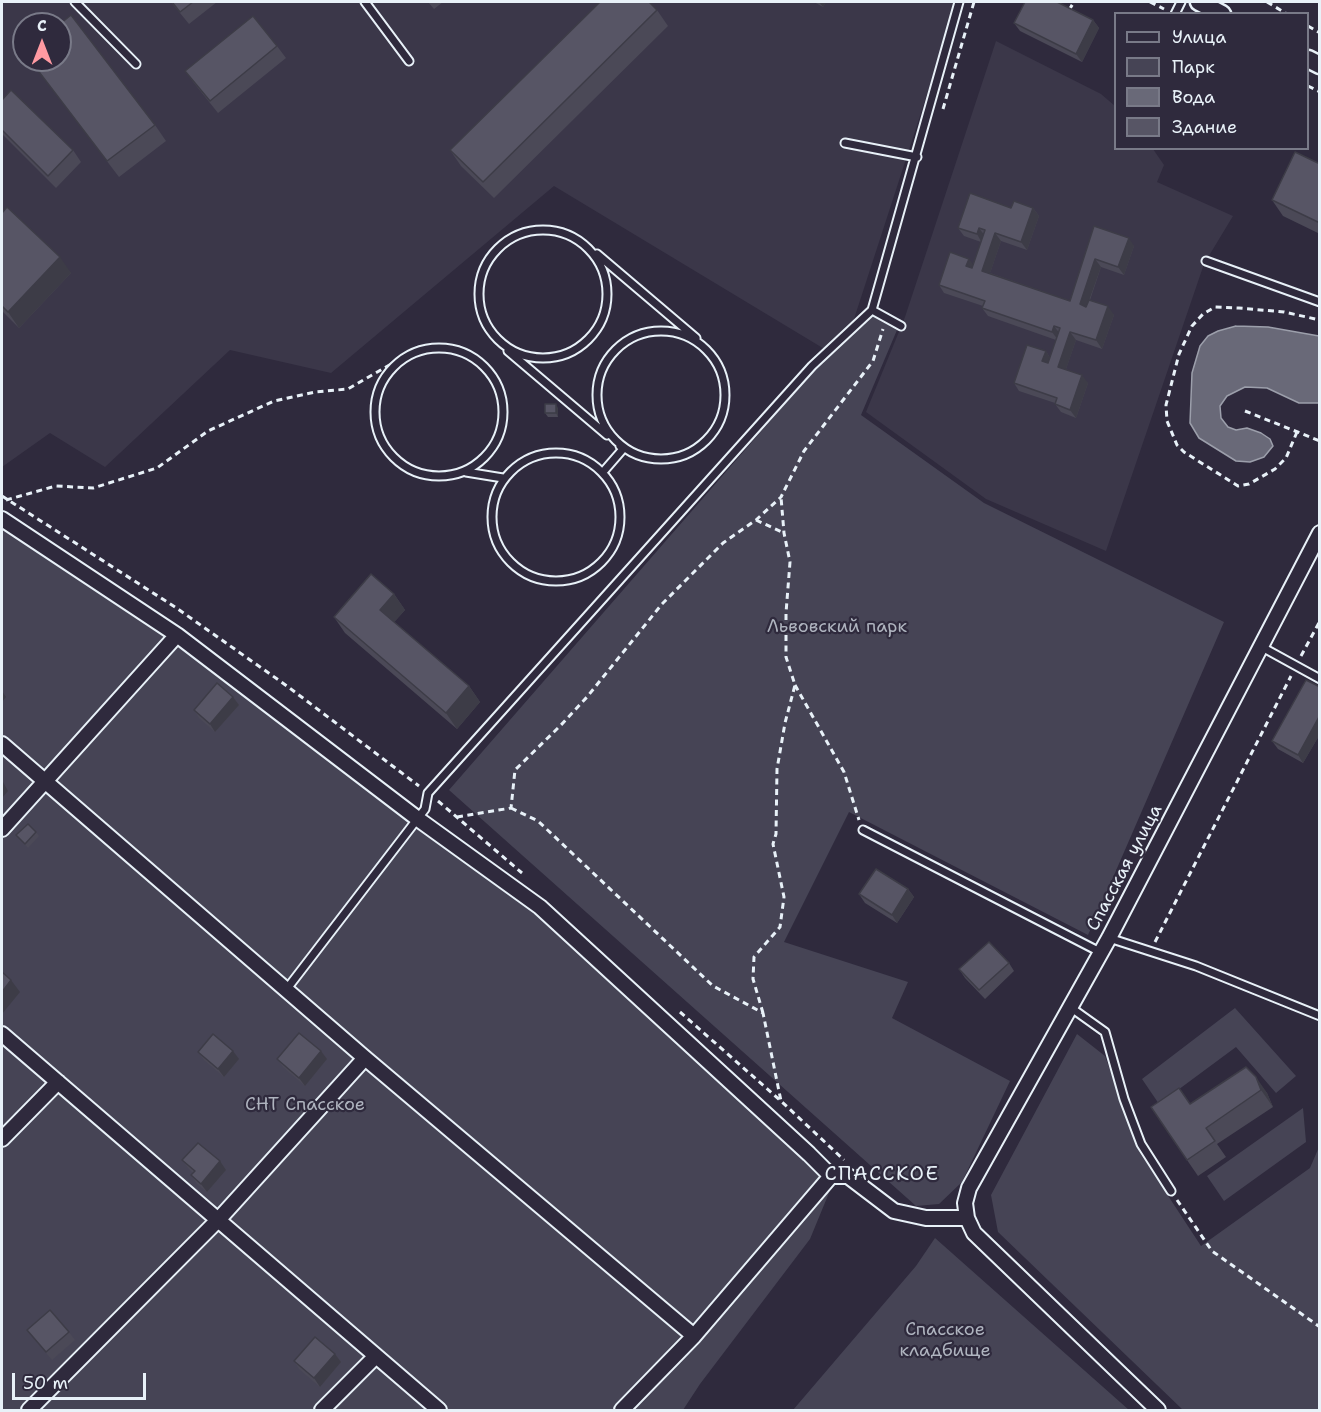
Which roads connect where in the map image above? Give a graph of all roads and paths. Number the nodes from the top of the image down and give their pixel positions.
1 (75, 2) edge
2 (365, 2) edge
3 (959, 2) edge
4 (1074, 2) edge
5 (1150, 2) edge
6 (1199, 2) edge
7 (1267, 2) edge
8 (1166, 9) dead end
9 (1068, 12) edge
10 (1218, 12) edge
11 (1284, 12) edge
12 (409, 61) dead end
13 (136, 64) dead end
14 (845, 143) dead end
15 (917, 157) junction
16 (581, 240) junction
17 (1206, 261) dead end
18 (1320, 302) edge
19 (872, 310) junction
20 (886, 318) junction
21 (1320, 320) edge
22 (901, 326) dead end
23 (700, 342) junction
24 (504, 347) junction
25 (412, 352) junction
26 (1245, 411) dead end
27 (1297, 432) junction
28 (1320, 441) edge
29 (623, 449) junction
30 (466, 472) junction
31 (603, 472) junction
32 (503, 478) junction
33 (2, 496) edge
34 (782, 496) junction
35 (6, 500) junction
36 (2, 519) edge
37 (756, 520) junction
38 (784, 533) junction
39 (1320, 534) edge
40 (1320, 621) edge
41 (177, 635) junction
42 (1260, 646) junction
43 (1296, 666) junction
44 (1320, 679) edge
45 (795, 685) junction
46 (2, 744) edge
47 (44, 780) junction
48 (428, 793) junction
49 (511, 808) junction
50 (457, 817) dead end
51 (417, 819) junction
52 (2, 829) edge
53 (863, 830) joint
54 (1109, 938) junction
55 (1150, 951) junction
56 (1100, 952) junction
57 (286, 990) junction
58 (1070, 1007) junction
59 (763, 1013) junction
60 (1320, 1016) edge
61 (2, 1034) edge
62 (365, 1058) junction
63 (58, 1083) junction
64 (781, 1101) dead end
65 (2, 1139) edge
66 (831, 1176) junction
67 (1172, 1191) joint
68 (967, 1218) junction
69 (219, 1219) junction
70 (1320, 1326) edge
71 (694, 1336) junction
72 (376, 1356) junction
73 (29, 1410) edge
74 (322, 1410) edge
75 (439, 1410) edge
76 (622, 1410) edge
77 (1158, 1410) edge

1 - 13 lane
2 - 12 lane
3 - 15 lane
4 - 9 path
5 - 8 path
6 - 10 street
7 - 11 path
14 - 15 lane
15 - 19 lane
16 - 23 lane
16 - 24 lane
16 - 24 lane
17 - 18 lane
19 - 20 lane
19 - 48 lane
20 - 22 lane
20 - 34 path
21 - 27 path
23 - 29 lane
23 - 29 lane
24 - 29 lane
25 - 30 lane
25 - 30 lane
25 - 35 path
26 - 27 path
27 - 28 path
29 - 31 lane
30 - 32 lane
31 - 32 lane
31 - 32 lane
33 - 35 path
34 - 37 path
34 - 38 path
35 - 48 path
36 - 41 street
37 - 38 path
37 - 49 path
38 - 45 path
39 - 42 street, Спасская улица
40 - 43 path
41 - 47 street
41 - 51 street
42 - 43 lane
42 - 54 street, Спасская улица
43 - 44 lane
43 - 55 path
45 - 53 path
45 - 59 path
46 - 47 street
47 - 52 street
47 - 57 street
48 - 51 lane
49 - 50 path
49 - 59 path
51 - 57 lane
51 - 66 street
53 - 56 lane
54 - 55 lane
54 - 56 street, Спасская улица
55 - 60 lane
56 - 58 street, Спасская улица
57 - 62 street
58 - 67 lane
58 - 68 street, Спасская улица
59 - 64 path
61 - 63 street
62 - 69 street
62 - 71 street
63 - 65 street
63 - 69 street
66 - 68 street
66 - 71 street
67 - 70 path
68 - 77 street
69 - 72 street
69 - 73 street
71 - 76 street
72 - 74 street
72 - 75 street

